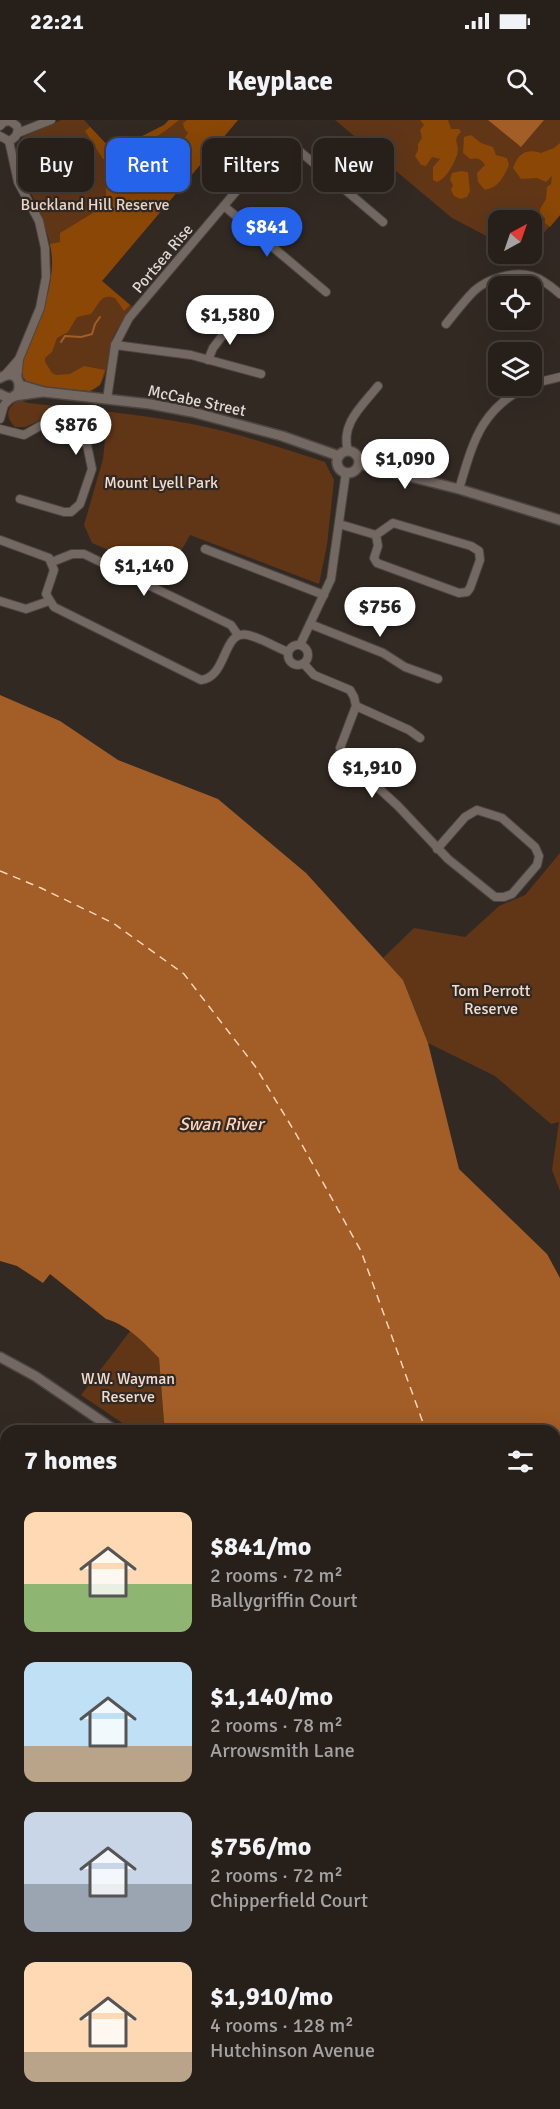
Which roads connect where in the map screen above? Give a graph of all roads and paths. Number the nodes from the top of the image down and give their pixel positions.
1 (51, 120) edge
2 (4, 122) edge
3 (18, 133) junction
4 (0, 136) edge
5 (9, 141) junction
6 (224, 206) junction
7 (383, 222) dead end
8 (326, 291) dead end
9 (560, 294) edge
10 (232, 323) dead end
11 (446, 324) dead end
12 (115, 345) junction
13 (19, 359) junction
14 (208, 360) junction
15 (261, 374) dead end
16 (2, 376) edge
17 (560, 377) edge
18 (19, 382) junction
19 (542, 382) edge
20 (378, 386) dead end
21 (44, 392) junction
22 (0, 394) edge
23 (510, 396) edge
24 (13, 397) junction
25 (107, 399) junction
26 (0, 419) edge
27 (0, 429) edge
28 (343, 453) junction
29 (359, 464) junction
30 (346, 472) junction
31 (459, 489) junction
32 (20, 499) dead end
33 (560, 520) edge
34 (339, 524) junction
35 (376, 535) junction
36 (0, 540) edge
37 (205, 549) dead end
38 (52, 562) junction
39 (324, 596) junction
40 (0, 601) edge
41 (49, 601) junction
42 (310, 624) junction
43 (238, 635) junction
44 (300, 645) junction
45 (288, 652) junction
46 (304, 664) junction
47 (438, 680) dead end
48 (356, 706) junction
49 (420, 738) dead end
50 (437, 849) junction
51 (0, 1357) edge
52 (107, 1425) edge

1 - 3 street
2 - 3 street
3 - 5 street
4 - 5 street
5 - 13 street
6 - 7 street, Portsea Rise
6 - 8 street
6 - 12 street, Portsea Rise
9 - 11 street
10 - 14 street
12 - 14 street
12 - 25 street, Portsea Rise
13 - 16 street
13 - 18 street
14 - 15 street
16 - 18 street, McCabe Street
17 - 19 street
18 - 21 street, McCabe Street
18 - 24 street
20 - 28 street
21 - 24 street, McCabe Street
21 - 25 street, McCabe Street
22 - 24 street, McCabe Street
23 - 31 street
24 - 26 street
25 - 28 street, McCabe Street
27 - 32 street
28 - 29 street
28 - 30 street
29 - 30 street
29 - 31 street
30 - 34 street
31 - 33 street
34 - 35 street
34 - 39 street
35 - 35 street
36 - 38 street
37 - 39 street
38 - 41 street
38 - 43 street
39 - 42 street
40 - 41 street
41 - 43 street
42 - 44 street
42 - 47 street
43 - 45 street
44 - 45 street
44 - 46 street
45 - 46 street
46 - 48 street
48 - 49 street
48 - 50 street
50 - 50 street
51 - 52 street

